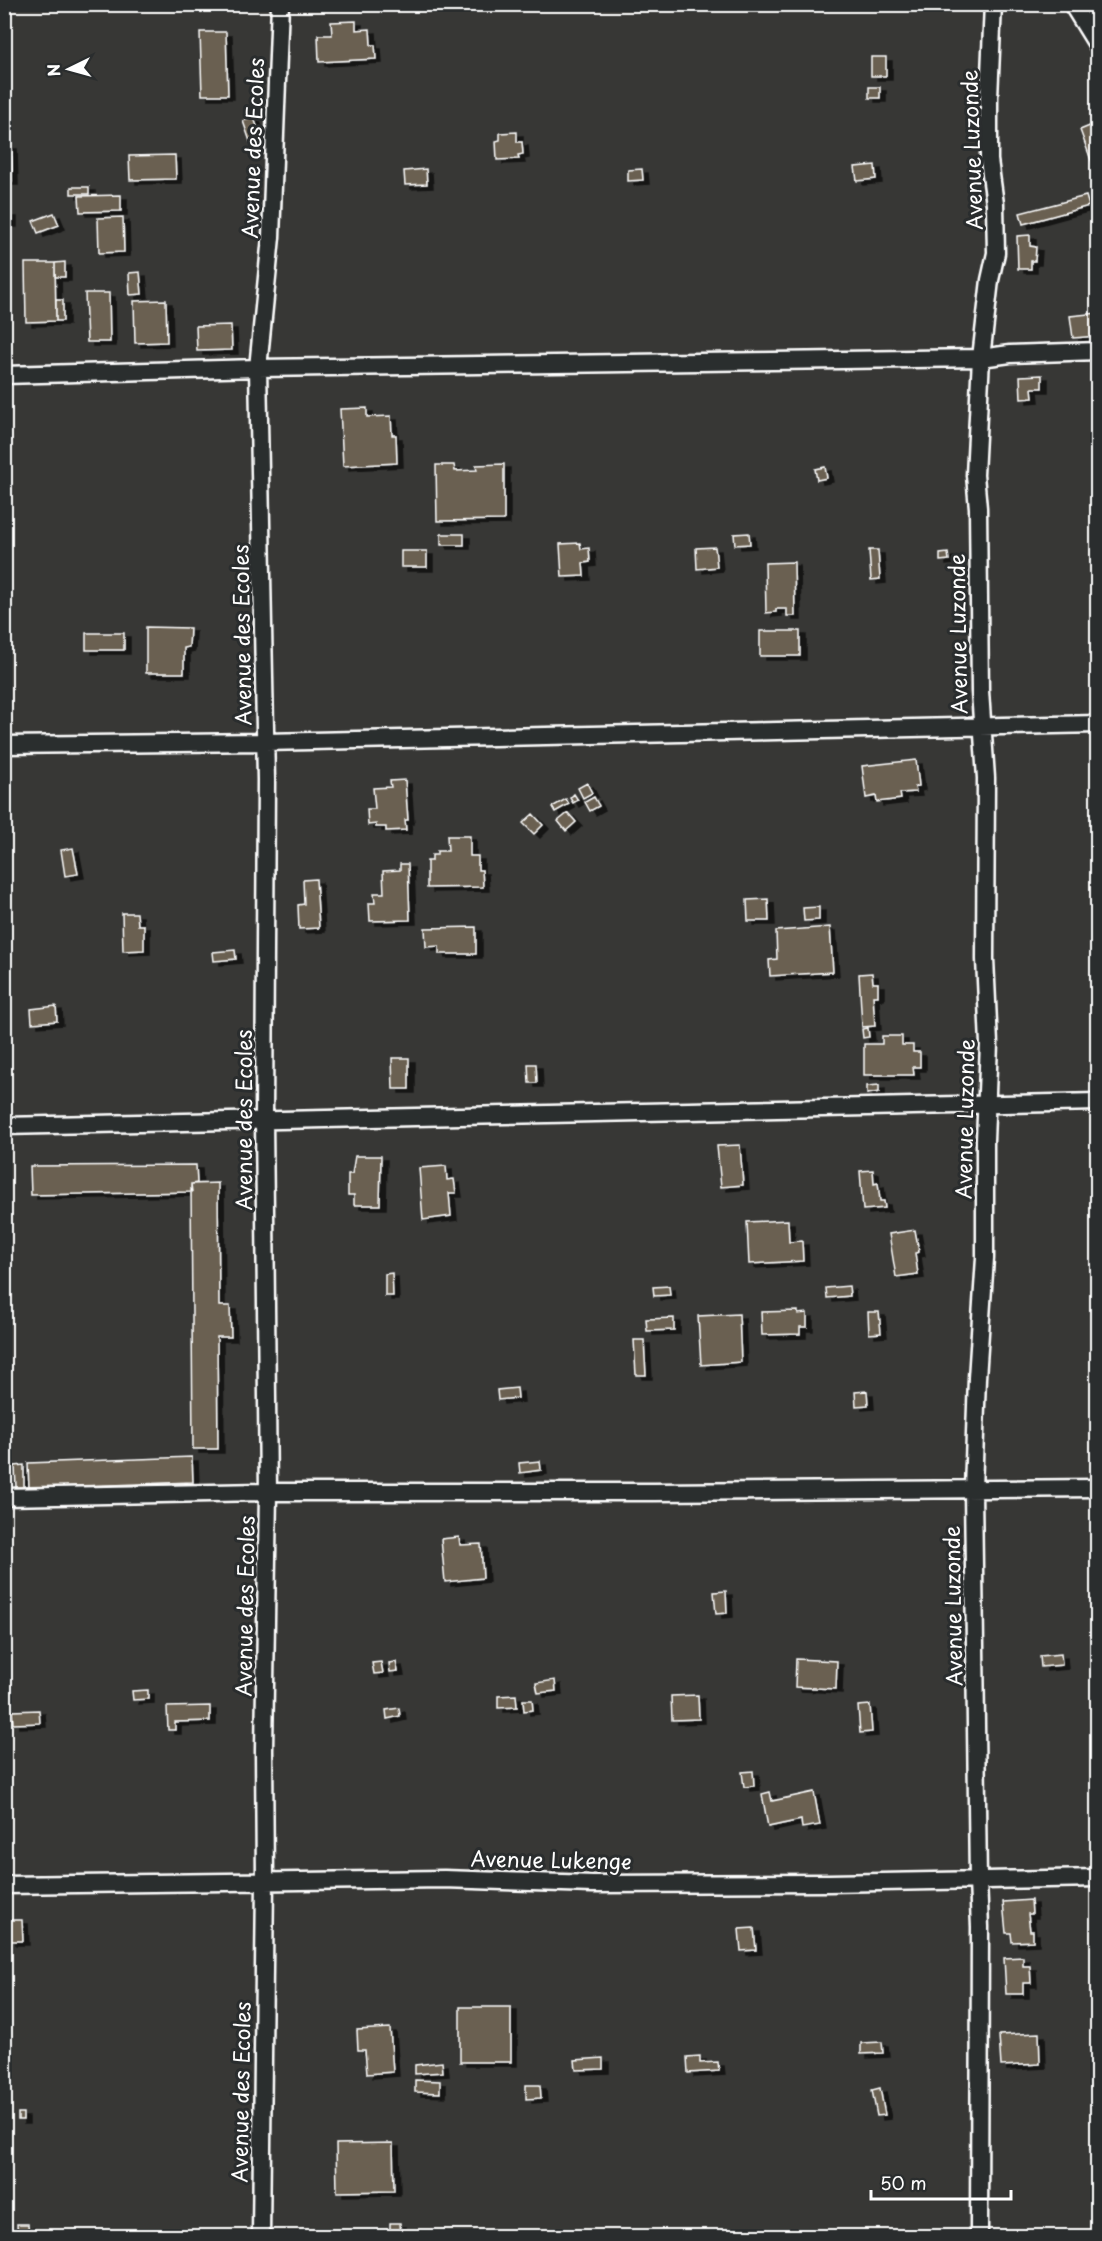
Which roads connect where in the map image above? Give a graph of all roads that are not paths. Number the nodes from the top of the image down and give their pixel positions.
1 (280, 4) edge
2 (993, 4) edge
3 (1072, 4) edge
4 (1098, 46) edge
5 (1098, 351) edge
6 (981, 358) junction
7 (258, 368) junction
8 (4, 375) edge
9 (1098, 724) edge
10 (981, 725) junction
11 (265, 742) junction
12 (4, 746) edge
13 (1098, 1102) edge
14 (987, 1103) junction
15 (264, 1119) junction
16 (4, 1126) edge
17 (1098, 1488) edge
18 (973, 1489) junction
19 (268, 1491) junction
20 (4, 1497) edge
21 (1098, 1878) edge
22 (266, 1880) junction
23 (978, 1881) junction
24 (4, 1885) edge
25 (261, 2236) edge
26 (979, 2236) edge

1 - 7 street, Avenue des Ecoles
2 - 6 street, Avenue Luzonde
3 - 4 street
5 - 6 street
6 - 7 street
6 - 10 street, Avenue Luzonde
7 - 8 street
7 - 11 street, Avenue des Ecoles
9 - 10 street
10 - 11 street
10 - 14 street, Avenue Luzonde
11 - 12 street
11 - 15 street, Avenue des Ecoles
13 - 14 street
14 - 15 street
14 - 18 street, Avenue Luzonde
15 - 16 street
15 - 19 street, Avenue des Ecoles
17 - 18 street
18 - 19 street
18 - 23 street, Avenue Luzonde
19 - 20 street
19 - 22 street, Avenue des Ecoles
21 - 23 street, Avenue Lukenge
22 - 23 street, Avenue Lukenge
22 - 24 street, Avenue Lukenge
22 - 25 street, Avenue des Ecoles
23 - 26 street, Avenue Luzonde

